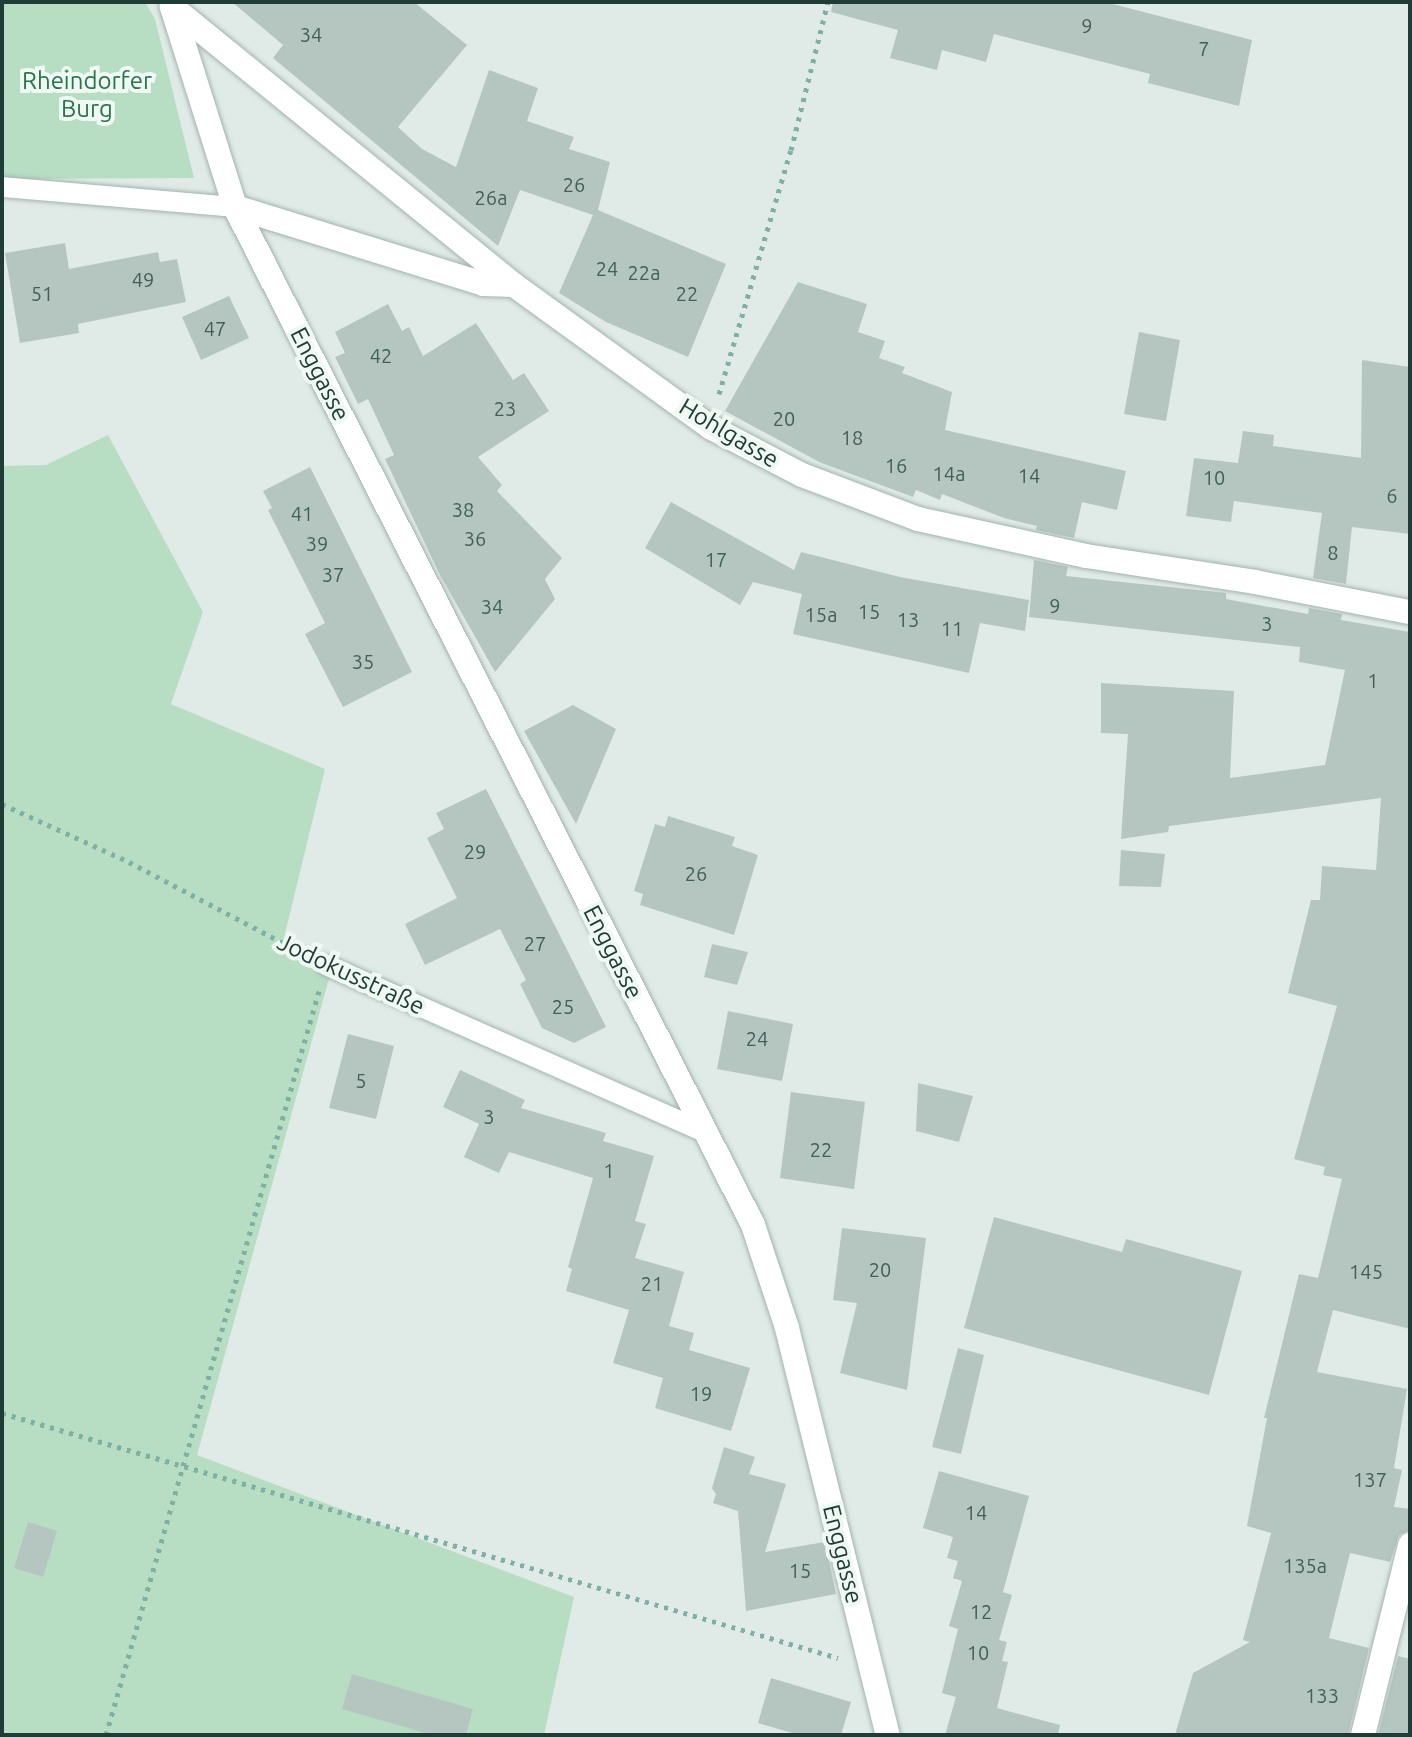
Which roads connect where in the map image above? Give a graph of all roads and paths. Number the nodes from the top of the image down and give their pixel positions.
1 (828, 2) edge
2 (170, 4) edge
3 (2, 187) edge
4 (235, 207) junction
5 (514, 285) junction
6 (710, 427) junction
7 (1410, 612) edge
8 (2, 804) edge
9 (326, 965) junction
10 (705, 1132) junction
11 (2, 1413) edge
12 (182, 1465) junction
13 (1409, 1556) edge
14 (871, 1668) junction
15 (106, 1735) edge
16 (888, 1735) edge
17 (1363, 1735) edge

1 - 6 path
2 - 4 street, Enggasse
2 - 5 street, Hohlgasse
3 - 4 lane
4 - 5 street
4 - 10 street, Enggasse
5 - 6 street, Hohlgasse
6 - 7 street, Hohlgasse
8 - 9 path, Jodokusstraße
9 - 10 lane, Jodokusstraße
9 - 12 path
10 - 14 street, Enggasse
11 - 12 path
12 - 14 path
12 - 15 path
13 - 17 street
14 - 16 street, Enggasse

